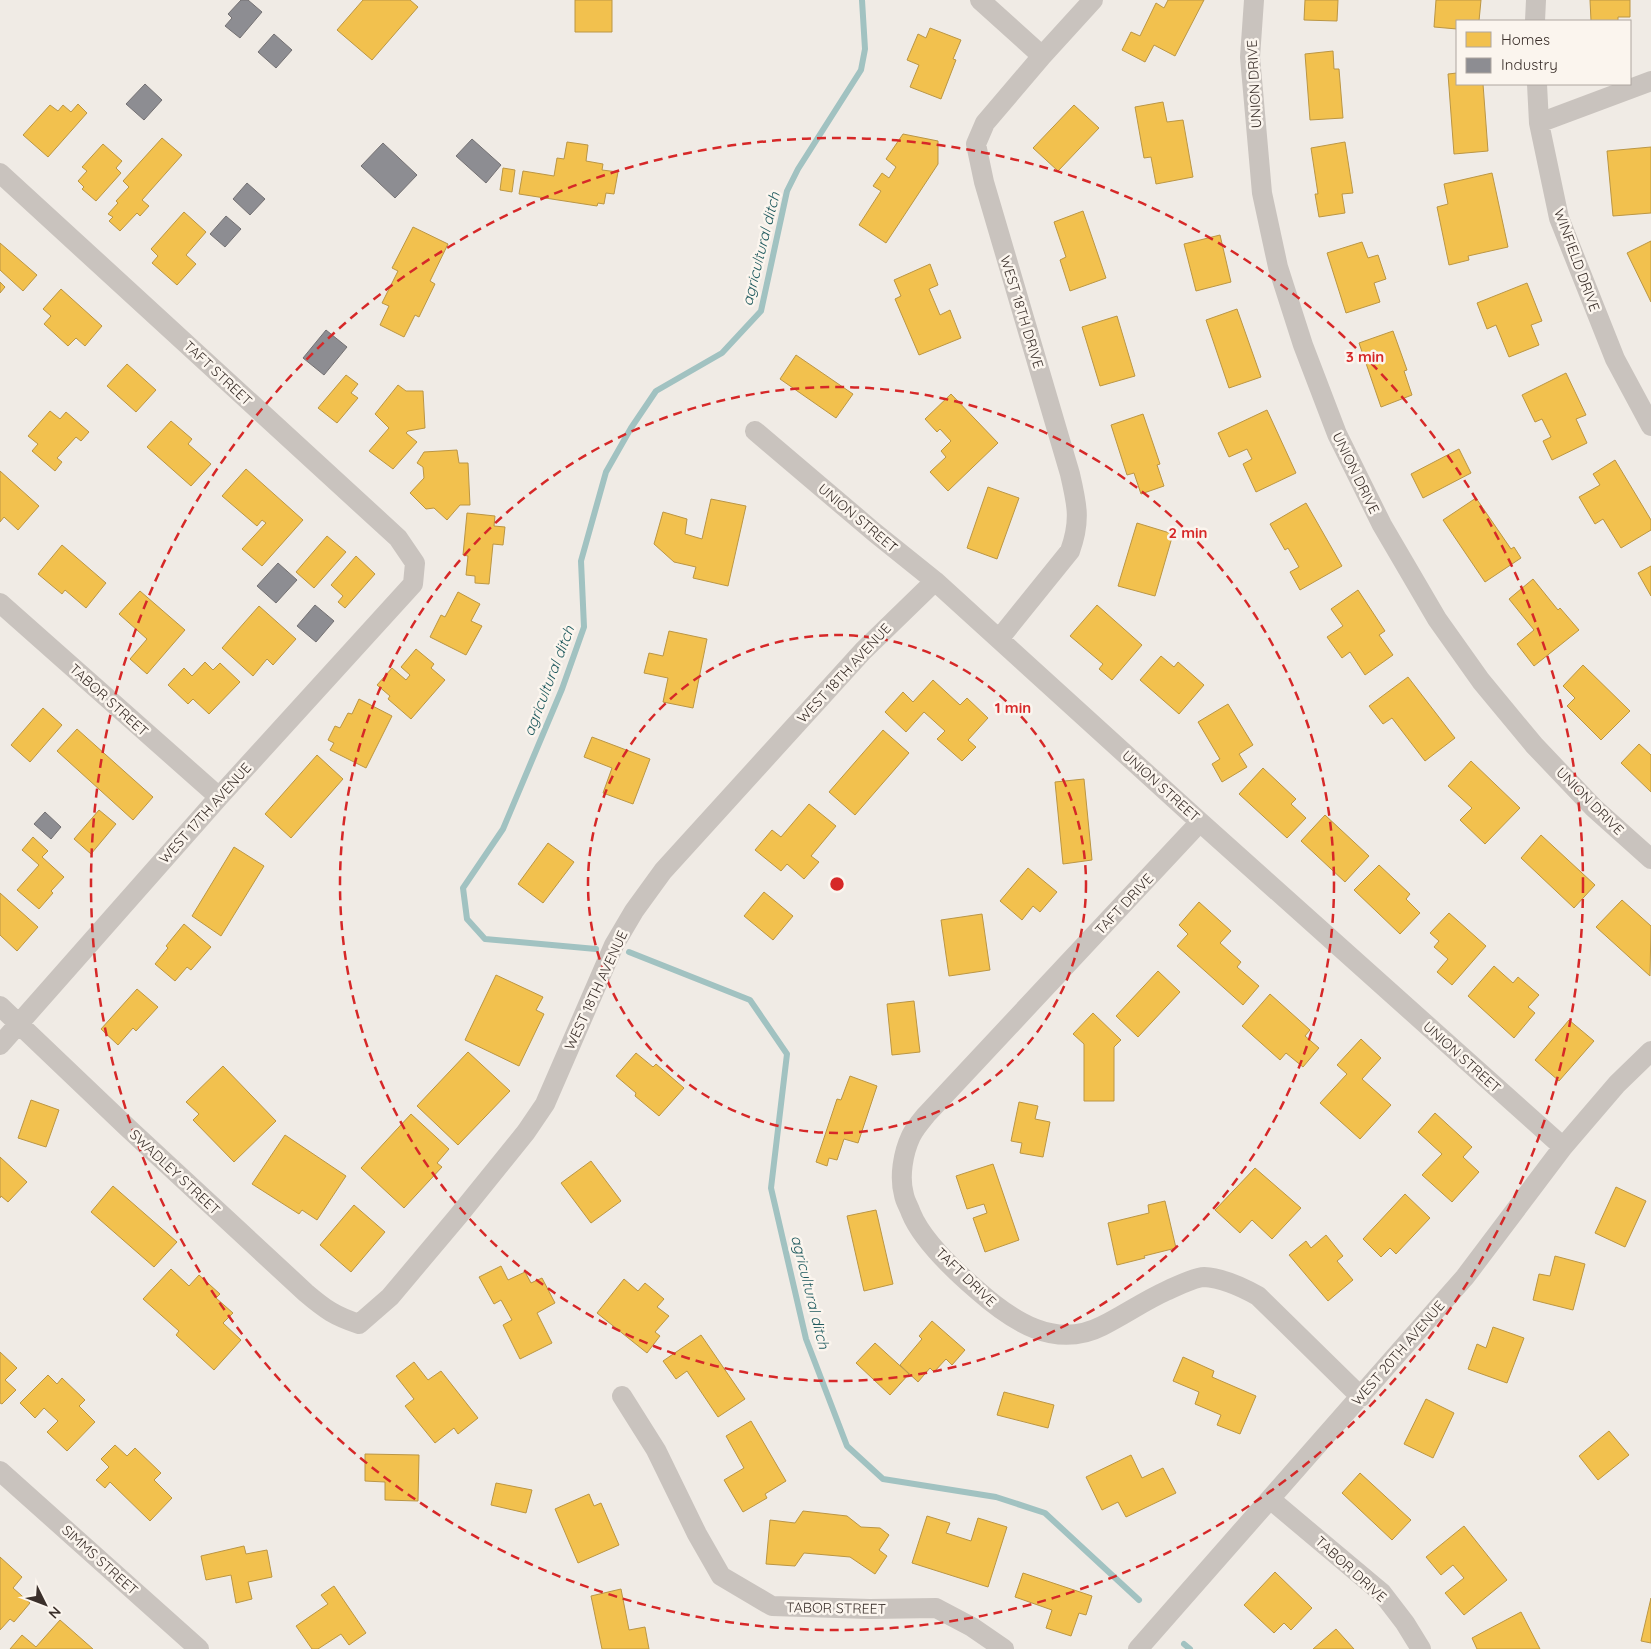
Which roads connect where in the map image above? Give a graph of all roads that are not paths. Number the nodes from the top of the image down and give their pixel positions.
1 (980, 0) edge
2 (1093, 0) edge
3 (1254, 0) edge
4 (1536, 0) edge
5 (1534, 20) edge
6 (1042, 56) junction
7 (1651, 81) edge
8 (1537, 85) edge
9 (1539, 123) junction
10 (0, 172) edge
11 (1651, 426) edge
12 (755, 431) dead end
13 (935, 581) junction
14 (413, 584) joint
15 (0, 604) edge
16 (998, 638) junction
17 (218, 797) junction
18 (1200, 822) junction
19 (1651, 859) edge
20 (0, 1006) edge
21 (20, 1023) junction
22 (0, 1045) edge
23 (1651, 1051) edge
24 (1562, 1147) junction
25 (359, 1324) joint
26 (622, 1396) dead end
27 (1360, 1397) junction
28 (0, 1471) edge
29 (1270, 1499) junction
30 (200, 1649) edge
31 (1004, 1649) edge
32 (1138, 1649) edge
33 (1421, 1649) edge

1 - 6 street
2 - 6 street, WEST 18TH DRIVE
3 - 19 street, UNION DRIVE
4 - 5 street
6 - 16 street, WEST 18TH DRIVE
7 - 9 street
8 - 9 street, WINFIELD DRIVE
9 - 11 street, WINFIELD DRIVE
10 - 14 street, TAFT STREET
12 - 13 street, UNION STREET
13 - 16 street, UNION STREET
13 - 25 street, WEST 18TH AVENUE
14 - 17 street, WEST 17TH AVENUE
15 - 17 street, TABOR STREET
16 - 18 street, UNION STREET
17 - 21 street, WEST 17TH AVENUE
18 - 24 street, UNION STREET
18 - 27 street, TAFT DRIVE
20 - 21 street, SWADLEY STREET
21 - 22 street, WEST 17TH AVENUE
21 - 25 street, SWADLEY STREET
23 - 24 street, WEST 20TH AVENUE
24 - 27 street, WEST 20TH AVENUE
26 - 31 street, TABOR STREET
27 - 29 street, WEST 20TH AVENUE
28 - 30 street, SIMMS STREET
29 - 32 street, WEST 20TH AVENUE
29 - 33 street, TABOR DRIVE

